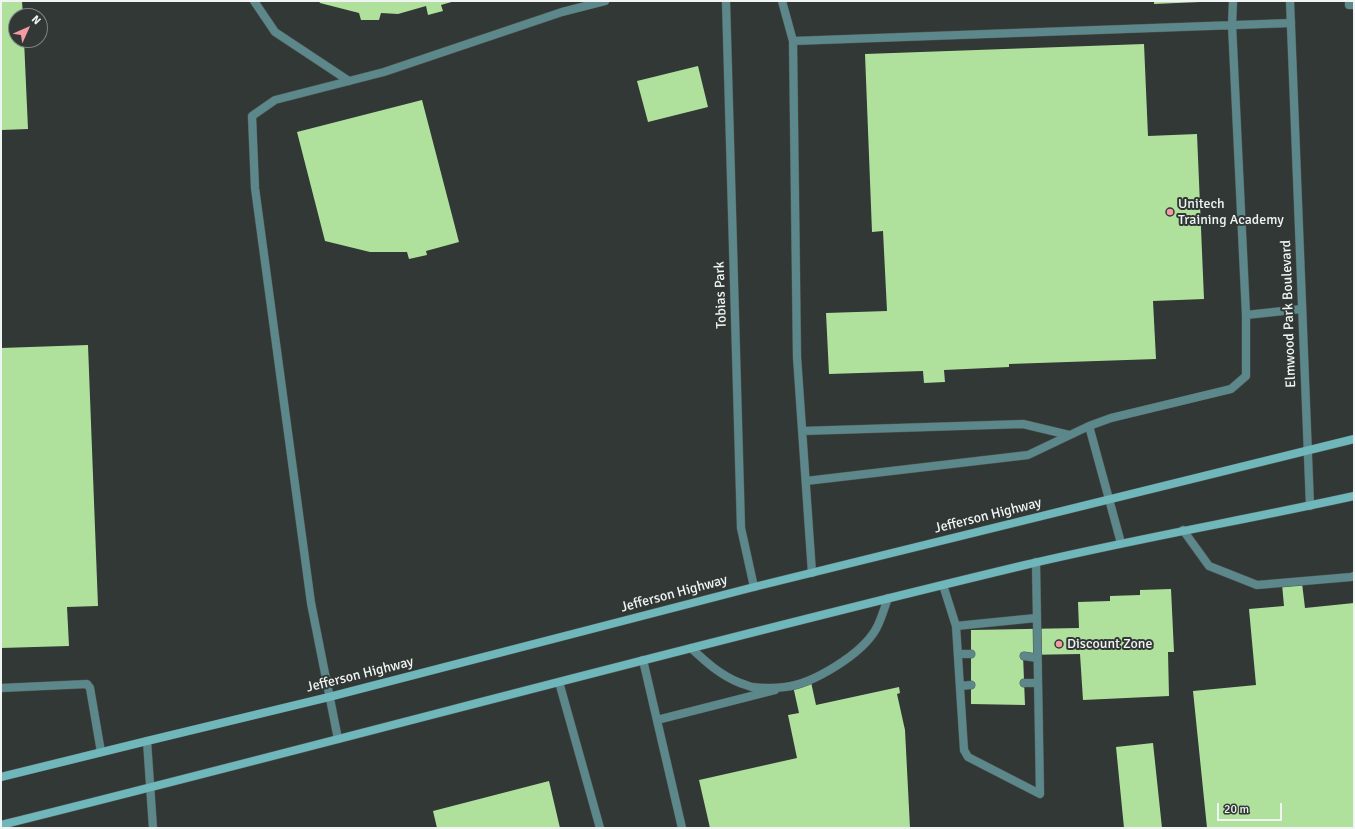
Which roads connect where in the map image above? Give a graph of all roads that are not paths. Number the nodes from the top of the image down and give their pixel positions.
1 (254, 1) edge
2 (605, 1) edge
3 (726, 1) edge
4 (782, 1) edge
5 (1233, 1) edge
6 (1290, 1) edge
7 (1349, 1) edge
8 (1354, 5) edge
9 (1291, 23) junction
10 (1232, 25) junction
11 (793, 41) junction
12 (349, 81) junction
13 (1302, 309) junction
14 (1246, 316) junction
15 (1089, 426) junction
16 (802, 431) junction
17 (1069, 435) junction
18 (1354, 439) edge
19 (1308, 452) junction
20 (806, 482) junction
21 (1354, 496) edge
22 (1109, 499) junction
23 (1310, 506) junction
24 (1183, 530) junction
25 (1121, 543) junction
26 (1036, 562) junction
27 (812, 573) junction
28 (1354, 576) edge
29 (943, 585) junction
30 (754, 587) junction
31 (888, 598) junction
32 (1036, 618) junction
33 (956, 626) junction
34 (691, 648) junction
35 (958, 654) junction
36 (971, 654) dead end
37 (1024, 656) dead end
38 (1037, 658) junction
39 (643, 660) junction
40 (559, 682) junction
41 (1024, 683) dead end
42 (1038, 683) junction
43 (971, 685) dead end
44 (960, 686) junction
45 (786, 687) junction
46 (1, 688) edge
47 (329, 697) junction
48 (657, 720) junction
49 (338, 739) junction
50 (147, 740) junction
51 (101, 752) junction
52 (1, 777) edge
53 (151, 788) junction
54 (1, 825) edge
55 (153, 828) edge
56 (600, 828) edge
57 (682, 828) edge

1 - 12 street
2 - 12 street
3 - 30 street, Tobias Park
4 - 11 street
5 - 10 street
6 - 9 street, Elmwood Park Boulevard
7 - 8 street
9 - 10 street
9 - 13 street, Elmwood Park Boulevard
10 - 11 street
10 - 14 street
11 - 16 street
12 - 47 street
13 - 14 street
13 - 19 street, Elmwood Park Boulevard
14 - 15 street
15 - 17 street
15 - 22 street
16 - 17 street
16 - 20 street
17 - 20 street
18 - 19 main road, Jefferson Highway
19 - 22 main road, Jefferson Highway
19 - 23 street, Elmwood Park Boulevard
20 - 27 street
21 - 23 main road
22 - 25 street
22 - 27 main road, Jefferson Highway
23 - 24 main road
24 - 25 main road
24 - 28 street
25 - 26 main road
26 - 29 main road
26 - 32 street
27 - 30 main road, Jefferson Highway
29 - 31 main road
29 - 33 street
30 - 47 main road, Jefferson Highway
31 - 34 main road
31 - 45 street
32 - 33 street
32 - 38 street
33 - 35 street
34 - 39 main road
34 - 45 street
35 - 36 street
35 - 44 street
37 - 38 street
38 - 42 street
39 - 40 main road
39 - 48 street
40 - 49 main road
40 - 56 street
41 - 42 street
42 - 44 street
43 - 44 street
45 - 48 street
46 - 51 street
47 - 49 street
47 - 50 main road, Jefferson Highway
48 - 57 street
49 - 53 main road
50 - 51 main road, Jefferson Highway
50 - 53 street
51 - 52 main road, Jefferson Highway
53 - 54 main road
53 - 55 street

